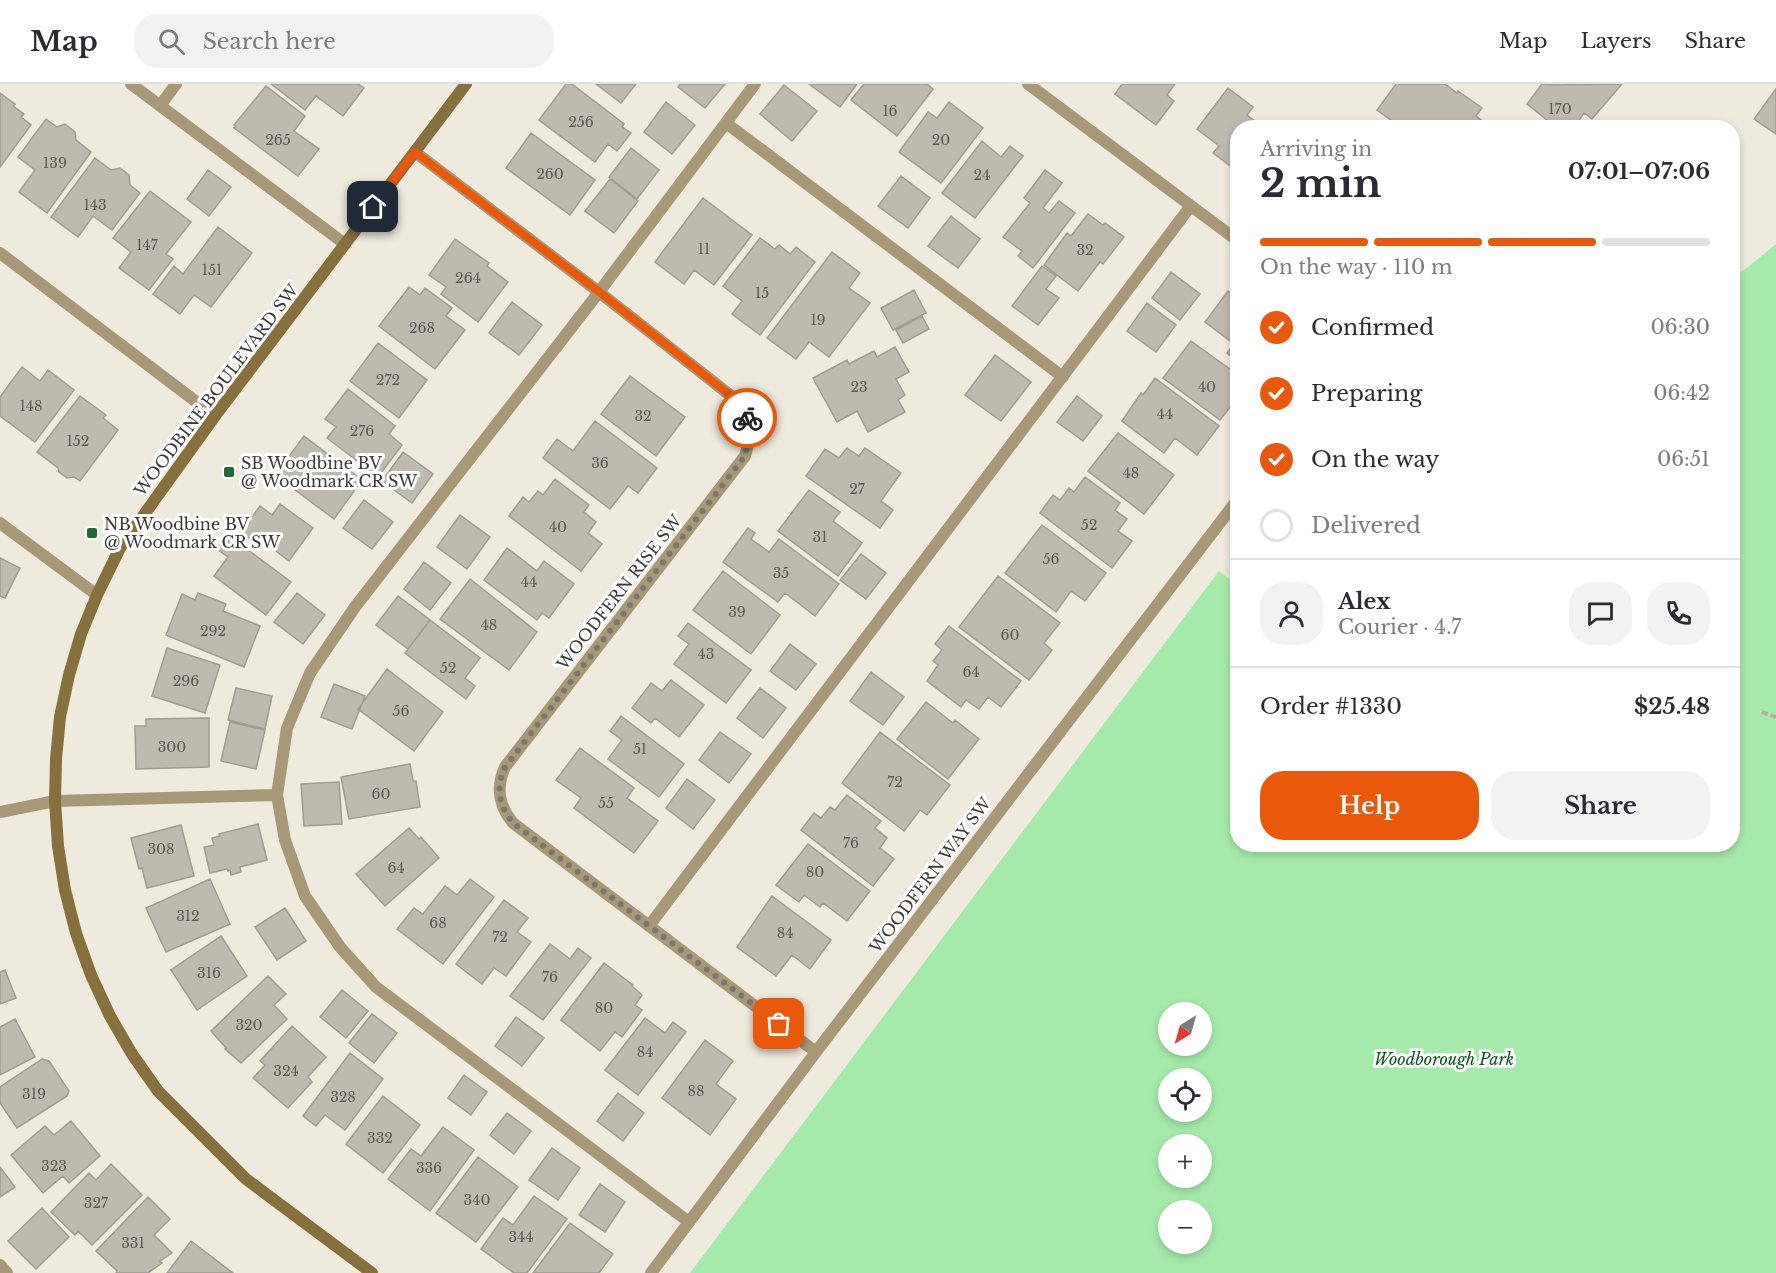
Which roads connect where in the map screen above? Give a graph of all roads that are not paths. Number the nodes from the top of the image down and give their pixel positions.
1 (131, 84) edge
2 (176, 84) edge
3 (466, 84) edge
4 (755, 84) edge
5 (1028, 84) edge
6 (160, 105) junction
7 (726, 123) junction
8 (415, 152) junction
9 (1191, 207) junction
10 (1230, 236) edge
11 (345, 244) junction
12 (0, 253) edge
13 (598, 291) junction
14 (1063, 377) junction
15 (215, 416) junction
16 (1230, 509) edge
17 (0, 523) edge
18 (97, 595) junction
19 (276, 795) junction
20 (55, 801) junction
21 (0, 812) edge
22 (649, 926) junction
23 (816, 1052) junction
24 (689, 1222) junction
25 (0, 1265) edge
26 (7, 1273) edge
27 (372, 1273) edge
28 (651, 1273) edge

1 - 6 street
2 - 6 street
3 - 8 street, WOODBINE BOULEVARD SW
4 - 7 street
5 - 9 street
6 - 11 street
7 - 13 street
7 - 14 street
8 - 11 street, WOODBINE BOULEVARD SW
8 - 13 street, WOODFERN RISE SW
9 - 10 street
9 - 14 street
11 - 15 street, WOODBINE BOULEVARD SW
12 - 15 street
13 - 19 street
13 - 22 street, WOODFERN RISE SW
14 - 22 street
15 - 18 street, WOODBINE BOULEVARD SW
16 - 23 street, WOODFERN WAY SW
17 - 18 street
18 - 20 street, WOODBINE BOULEVARD SW
19 - 20 street
19 - 24 street
20 - 21 street
20 - 27 street, WOODBINE BOULEVARD SW
22 - 23 street, WOODFERN RISE SW
23 - 24 street, WOODFERN WAY SW
24 - 28 street, WOODFERN WAY SW
25 - 26 street

